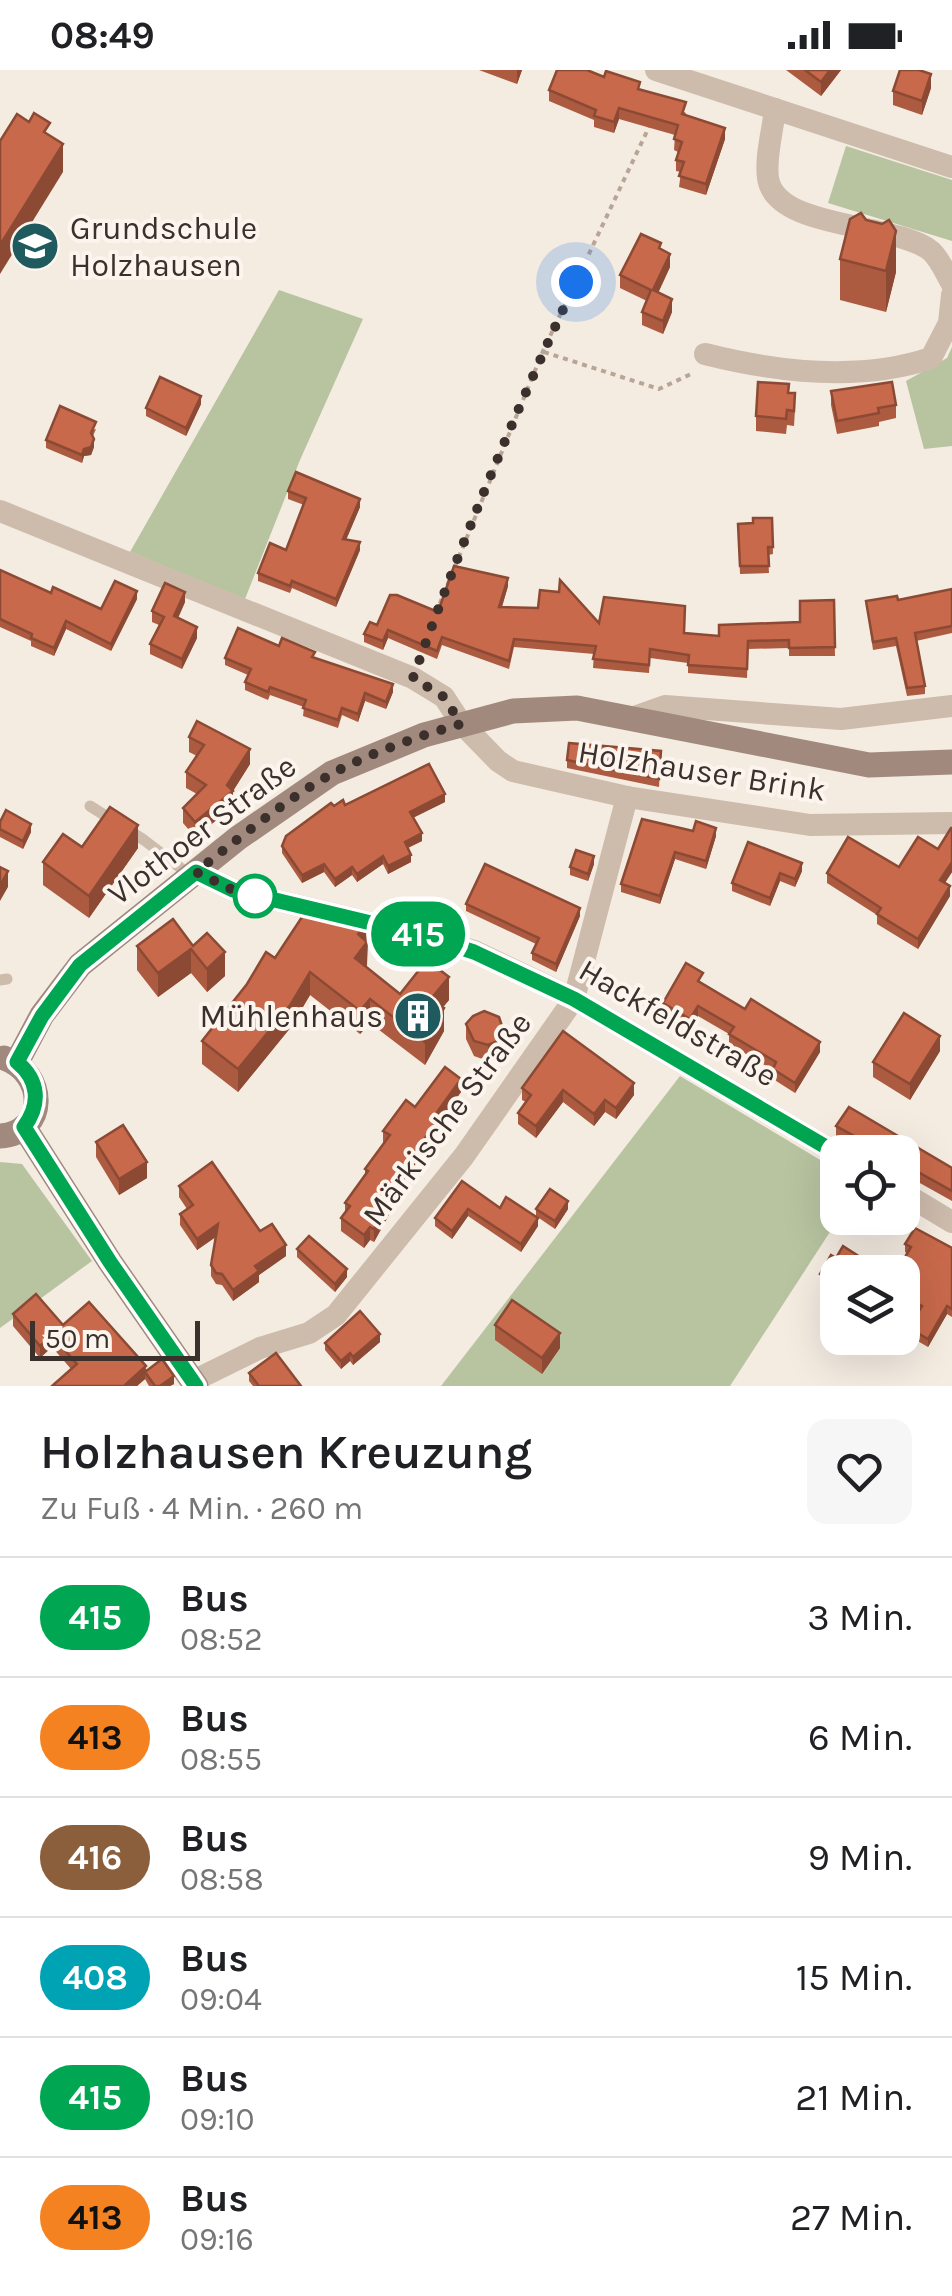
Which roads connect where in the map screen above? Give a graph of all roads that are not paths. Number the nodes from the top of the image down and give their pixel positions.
1 (656, 70) edge
2 (775, 108) junction
3 (952, 168) edge
4 (952, 284) edge
5 (952, 295) edge
6 (705, 354) road end
7 (0, 511) edge
8 (952, 706) edge
9 (634, 717) junction
10 (461, 724) junction
11 (952, 762) edge
12 (627, 797) junction
13 (90, 806) dead end
14 (952, 823) edge
15 (194, 874) junction
16 (574, 999) junction
17 (8, 1060) edge
18 (12, 1131) edge
19 (820, 1143) edge
20 (920, 1203) edge
21 (952, 1222) edge
22 (195, 1384) edge

1 - 2 street
2 - 3 street
2 - 4 street
5 - 6 street
7 - 10 street, Holzhauser Brink
8 - 9 street
9 - 10 street, Vlothoer Straße
9 - 11 street, Vlothoer Straße
10 - 12 street, Holzhauser Brink
10 - 15 street, Vlothoer Straße
12 - 14 street, Holzhauser Brink
12 - 16 street, Märkische Straße
13 - 15 lane
15 - 16 street, Hackfeldstraße
15 - 17 street, Vlothoer Straße
16 - 19 street, Hackfeldstraße
16 - 22 street, Märkische Straße
17 - 18 street
18 - 22 street
20 - 21 street

